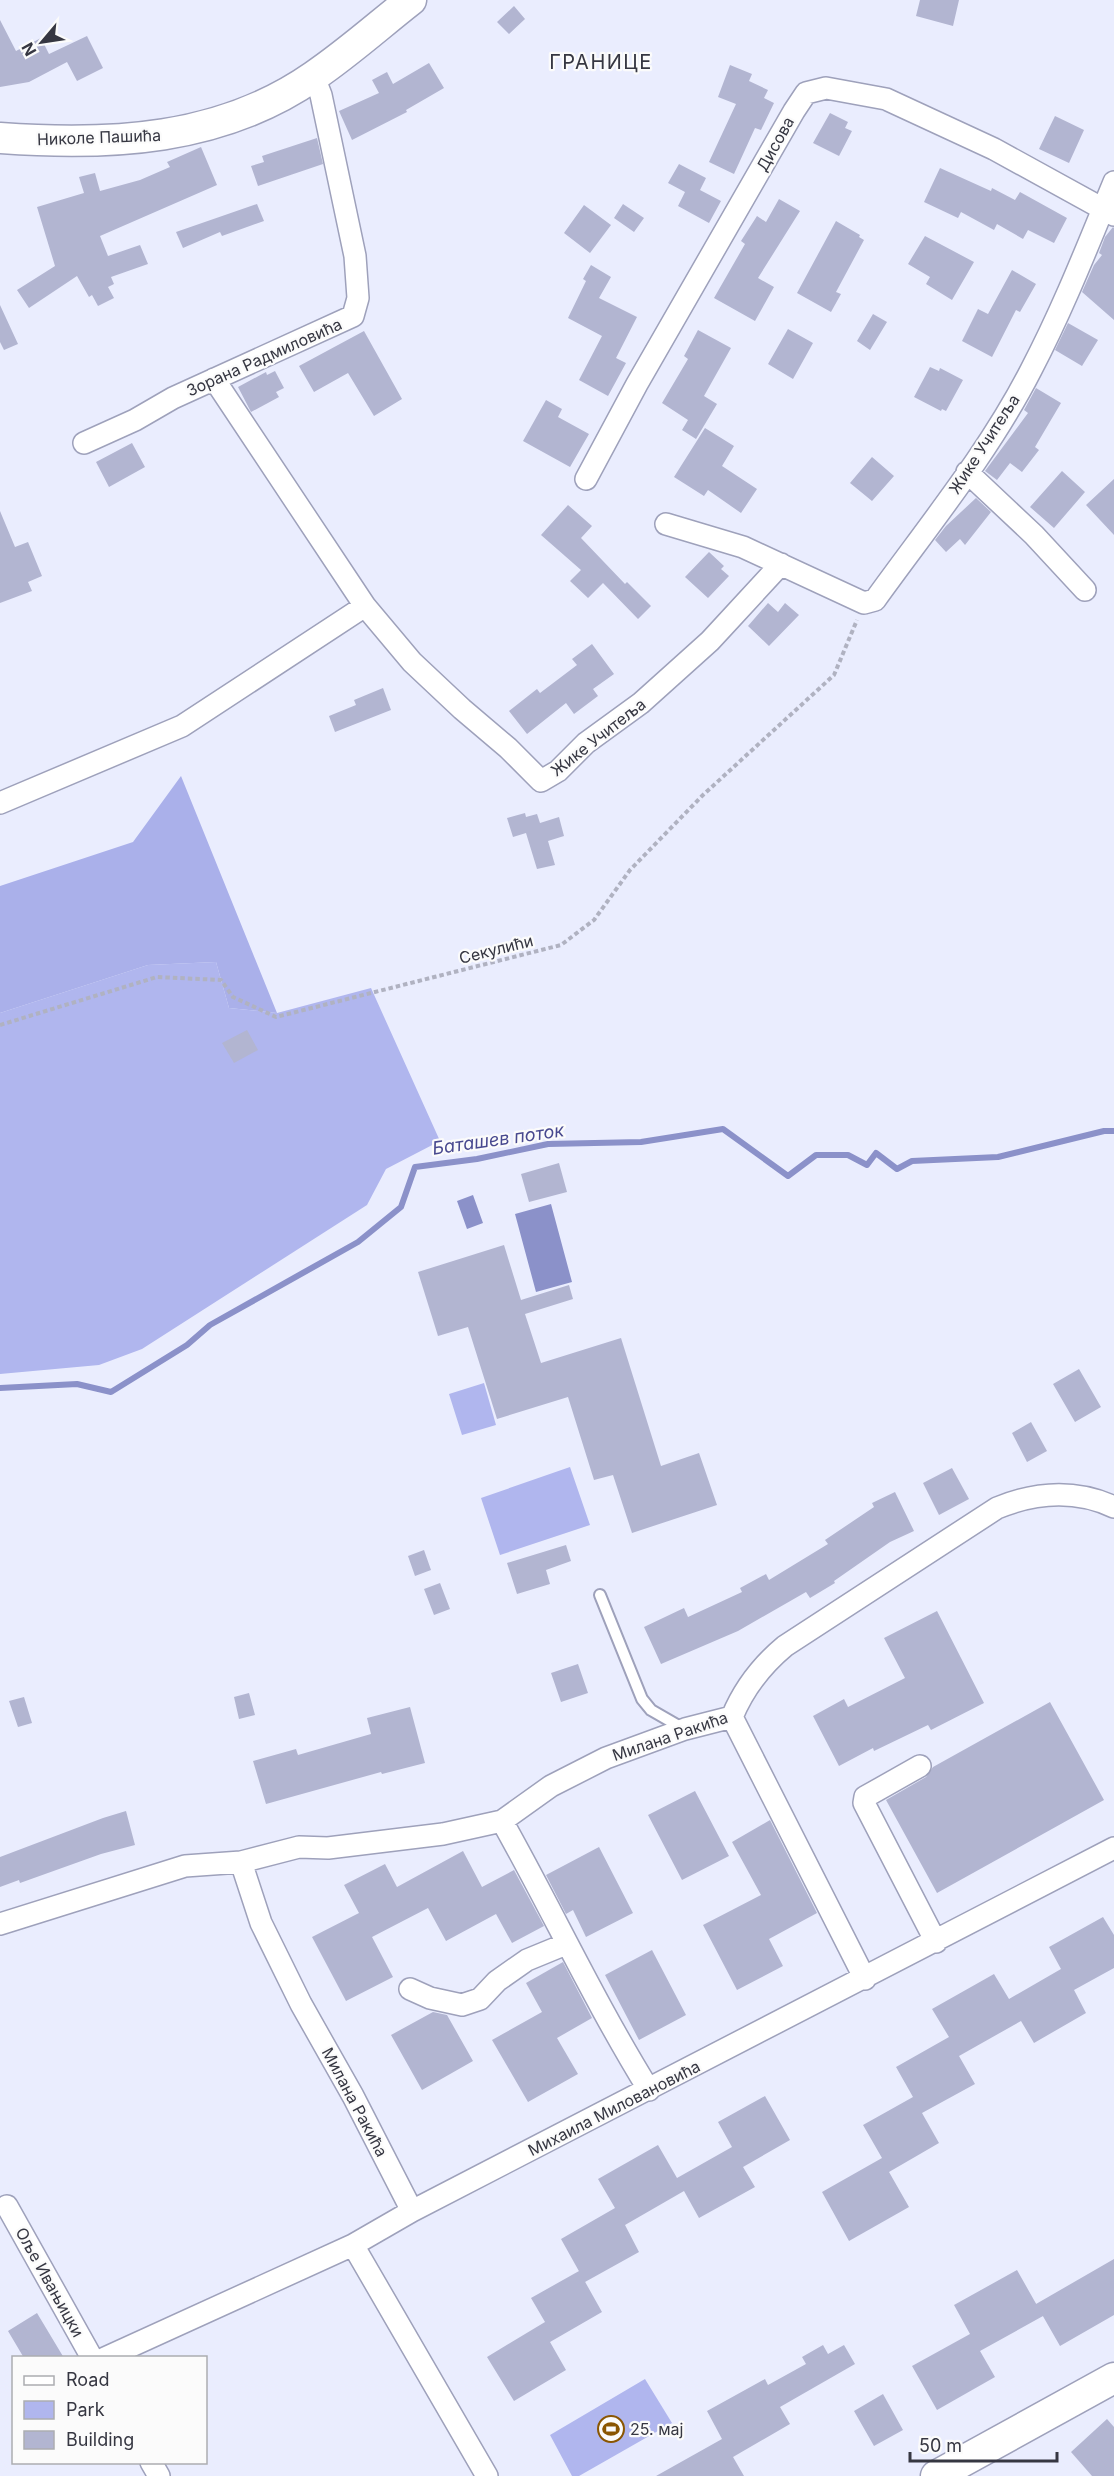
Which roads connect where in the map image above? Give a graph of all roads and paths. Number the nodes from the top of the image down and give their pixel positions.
1 (411, 0) edge
2 (314, 76) junction
3 (0, 138) edge
4 (1114, 182) edge
5 (1108, 212) edge
6 (214, 379) junction
7 (84, 443) dead end
8 (967, 472) junction
9 (586, 479) dead end
10 (666, 524) dead end
11 (781, 564) junction
12 (1085, 590) dead end
13 (864, 603) junction
14 (365, 606) junction
15 (0, 803) edge
16 (0, 1025) edge
17 (1114, 1508) edge
18 (600, 1595) dead end
19 (732, 1717) junction
20 (685, 1729) junction
21 (920, 1767) dead end
22 (502, 1821) junction
23 (1114, 1848) edge
24 (241, 1862) junction
25 (0, 1924) edge
26 (936, 1942) junction
27 (566, 1944) junction
28 (865, 1979) junction
29 (410, 1989) dead end
30 (649, 2090) junction
31 (8, 2206) dead end
32 (412, 2211) junction
33 (352, 2245) junction
34 (91, 2356) edge
35 (109, 2356) edge
36 (1113, 2380) edge
37 (487, 2476) edge
38 (936, 2476) edge

1 - 2 street, Николе Пашића
2 - 3 street, Николе Пашића
2 - 6 street, Зорана Радмиловића
4 - 5 street, Жике Учитеља
5 - 8 street, Жике Учитеља
5 - 9 street, Дисова
6 - 7 street, Зорана Радмиловића
6 - 14 street
8 - 12 street
8 - 13 street, Жике Учитеља
10 - 11 street
11 - 13 street
11 - 14 street, Жике Учитеља
13 - 16 path, Секулићи
14 - 15 street
17 - 19 street, Милана Ракића
18 - 20 lane
19 - 20 street, Милана Ракића
19 - 28 street
20 - 22 street, Милана Ракића
21 - 26 street
22 - 24 street, Милана Ракића
22 - 27 street
23 - 26 street, Михаила Миловановића
24 - 25 street, Милана Ракића
24 - 32 street, Милана Ракића
26 - 28 street, Михаила Миловановића
27 - 29 street
27 - 30 street
28 - 30 street, Михаила Миловановића
30 - 32 street, Михаила Миловановића
31 - 34 street, Оље Ивањицки
32 - 33 street, Михаила Миловановића
33 - 35 street, Михаила Миловановића
33 - 37 street
36 - 38 street

